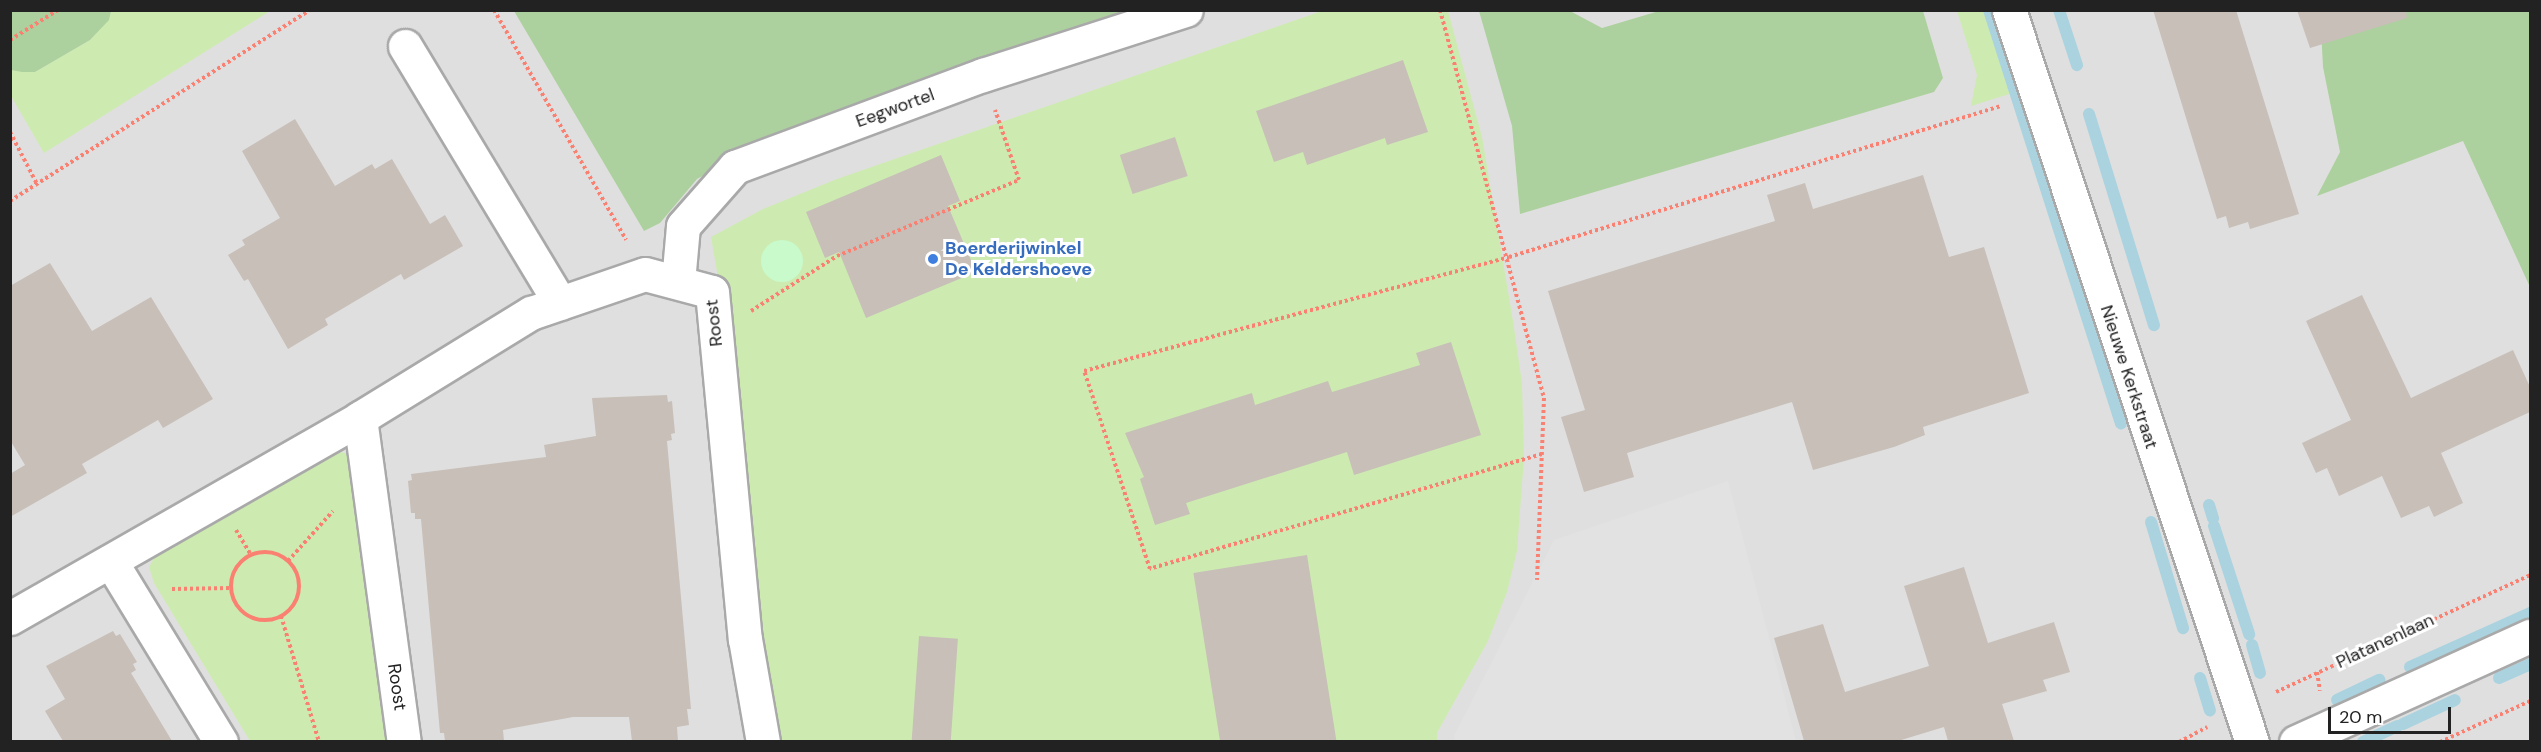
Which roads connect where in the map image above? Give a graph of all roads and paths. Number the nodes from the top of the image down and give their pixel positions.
1 (58, 10) edge
2 (310, 10) edge
3 (494, 10) edge
4 (1186, 10) edge
5 (1440, 10) edge
6 (2009, 10) edge
7 (10, 40) edge
8 (405, 46) dead end
9 (983, 75) junction
10 (2036, 95) junction
11 (10, 132) edge
12 (37, 184) junction
13 (10, 201) edge
14 (1509, 256) junction
15 (645, 274) junction
16 (678, 282) junction
17 (560, 303) junction
18 (714, 316) junction
19 (360, 418) junction
20 (1542, 454) junction
21 (368, 472) junction
22 (288, 561) junction
23 (111, 562) junction
24 (2530, 575) edge
25 (1537, 580) dead end
26 (231, 588) junction
27 (128, 590) junction
28 (281, 616) junction
29 (10, 618) edge
30 (2530, 636) edge
31 (2530, 700) edge
32 (2240, 710) junction
33 (221, 741) edge
34 (320, 741) edge
35 (404, 741) edge
36 (763, 741) edge
37 (2253, 741) edge
38 (2296, 741) edge
39 (2440, 741) edge

1 - 7 path
2 - 12 path
3 - 15 path
4 - 9 street, Eegwortel
5 - 14 path
6 - 10 street, Nieuwe Kerkstraat
8 - 17 street
9 - 16 street, Eegwortel
9 - 18 path
10 - 14 path
10 - 32 street, Nieuwe Kerkstraat
11 - 12 path
12 - 13 path
14 - 20 path
14 - 20 path
15 - 16 street, Roost
15 - 17 street
16 - 18 street, Roost
17 - 19 street
18 - 36 street, Roost
19 - 21 street, Roost
19 - 23 street
20 - 25 path
21 - 22 path
21 - 35 street, Roost
22 - 26 path
22 - 28 path
23 - 27 street
23 - 29 street
24 - 32 path, Platanenlaan
26 - 27 path
26 - 28 path
27 - 33 street
28 - 34 path
30 - 38 street
31 - 39 path
32 - 37 street, Nieuwe Kerkstraat

